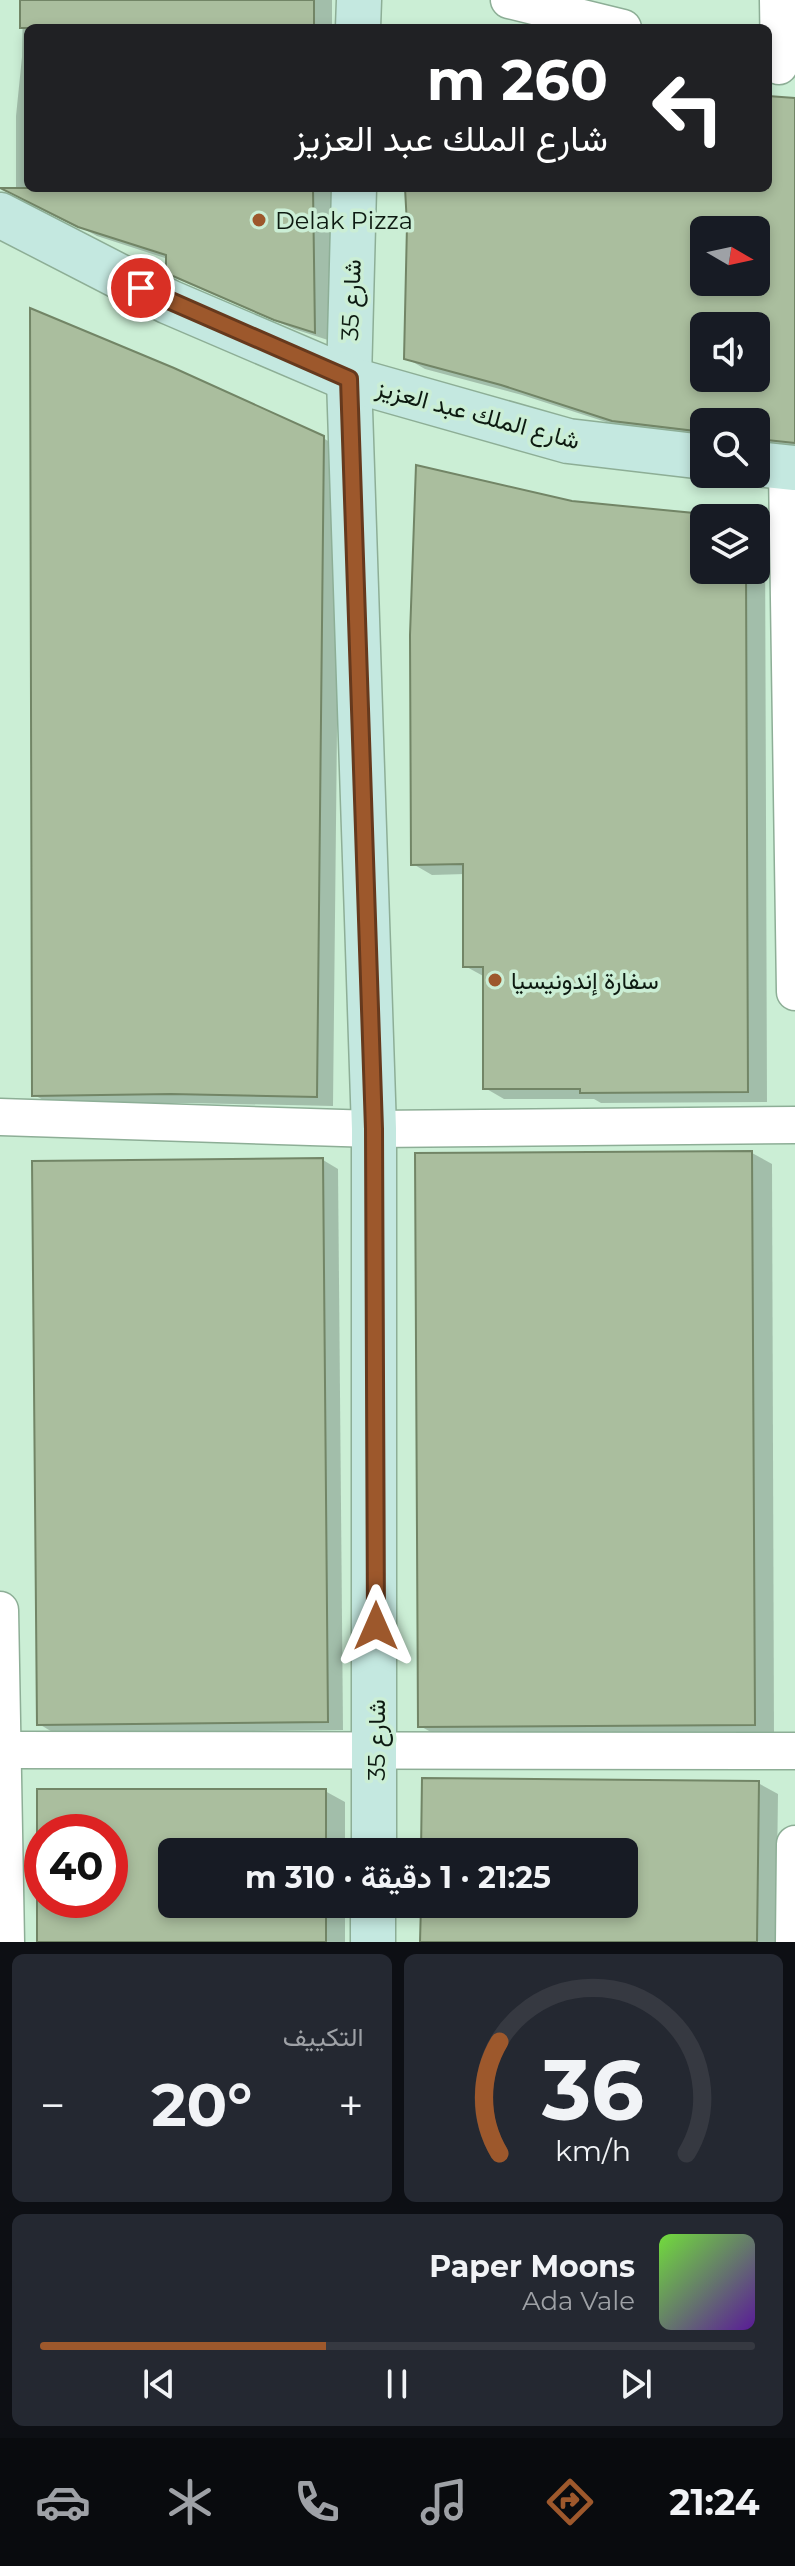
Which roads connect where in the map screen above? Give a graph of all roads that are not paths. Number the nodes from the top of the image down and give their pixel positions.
1 (359, 0) edge
2 (509, 0) edge
3 (778, 0) edge
4 (358, 24) edge
5 (607, 24) edge
6 (781, 66) edge
7 (354, 192) edge
8 (0, 215) edge
9 (349, 379) junction
10 (690, 455) edge
11 (779, 466) edge
12 (795, 992) edge
13 (0, 1117) edge
14 (795, 1125) edge
15 (374, 1129) junction
16 (0, 1610) edge
17 (2, 1750) edge
18 (376, 1750) junction
19 (795, 1751) edge
20 (374, 1838) edge
21 (795, 1844) edge
22 (373, 1918) edge
23 (6, 1942) edge
24 (373, 1942) edge
25 (794, 1942) edge

1 - 4 street
2 - 5 street
3 - 6 street
7 - 9 street, شارع 35
8 - 9 street, شارع الملك عبد العزيز
9 - 10 street, شارع الملك عبد العزيز
9 - 15 street, شارع 35
11 - 12 street
13 - 15 street
14 - 15 street
15 - 18 street, شارع 35
16 - 17 street
17 - 18 street
17 - 23 street
18 - 19 street
18 - 20 street, شارع 35
21 - 25 street
22 - 24 street

